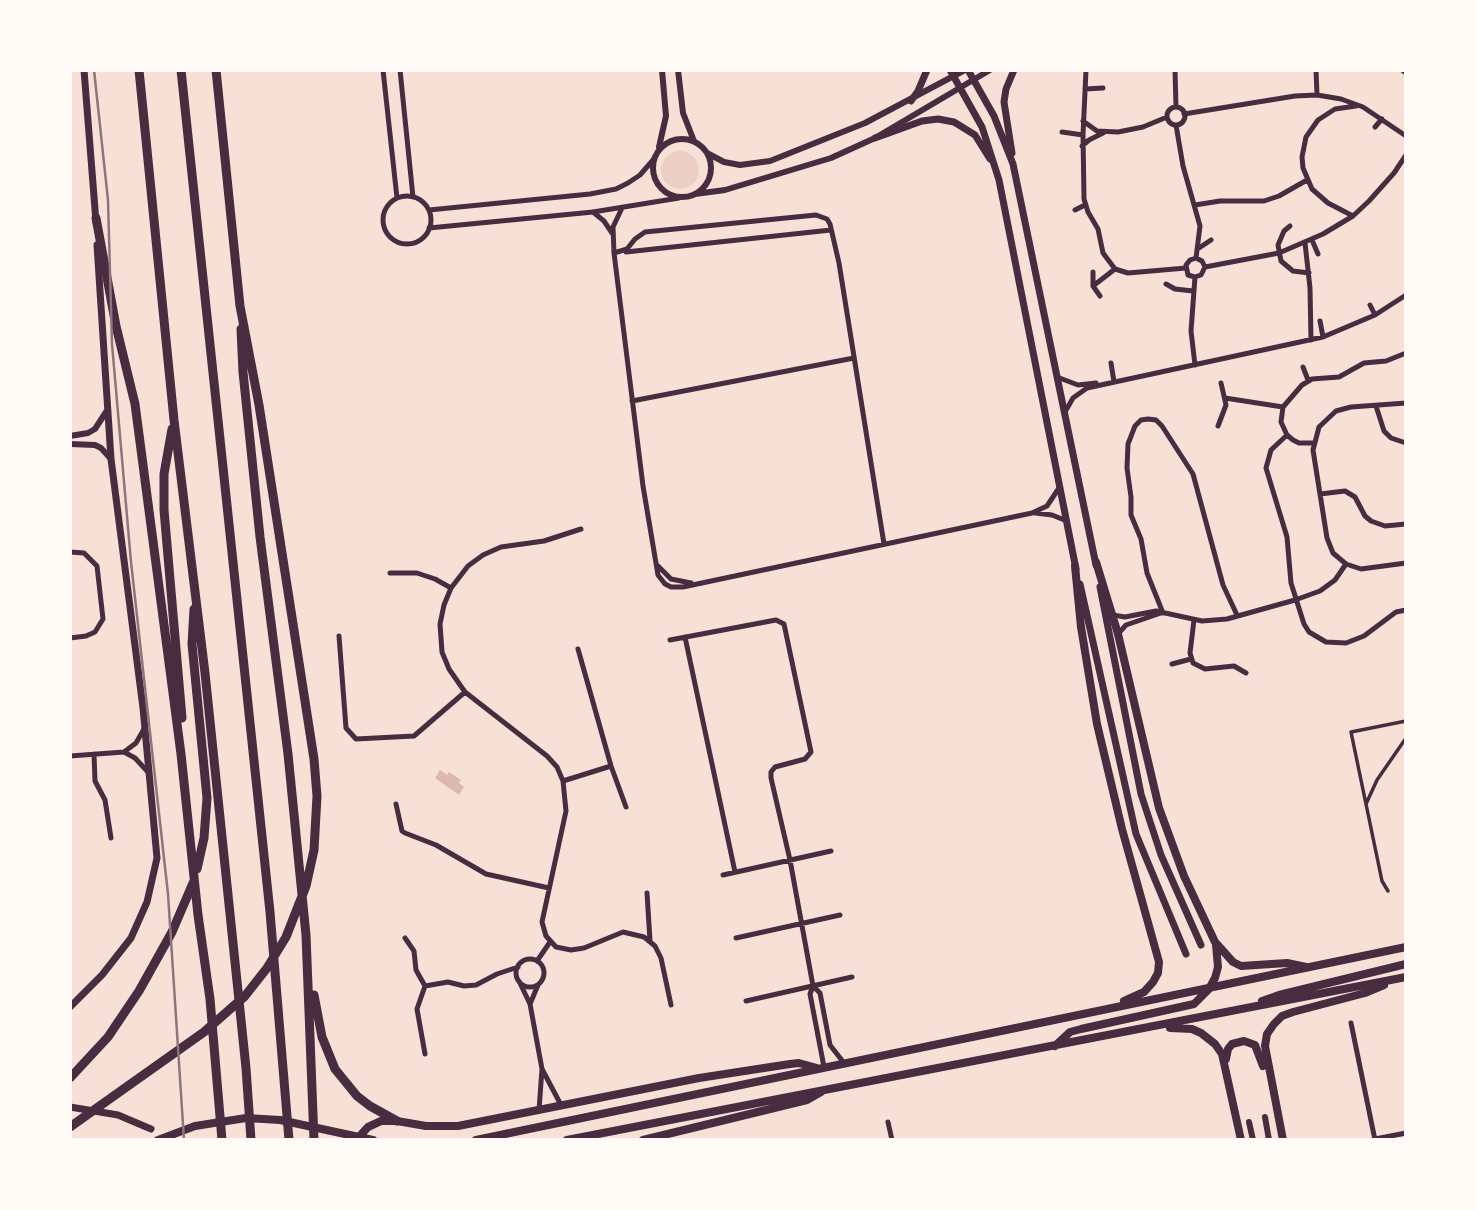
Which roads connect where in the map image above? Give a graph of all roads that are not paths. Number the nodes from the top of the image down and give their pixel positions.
1 (84, 70) edge
2 (139, 70) edge
3 (181, 70) edge
4 (216, 70) edge
5 (383, 70) edge
6 (400, 70) edge
7 (662, 70) edge
8 (678, 70) edge
9 (927, 70) edge
10 (966, 70) edge
11 (990, 70) edge
12 (1014, 70) edge
13 (1086, 70) edge
14 (1175, 70) edge
15 (1316, 70) edge
16 (952, 73) edge
17 (974, 80) junction
18 (962, 88) junction
19 (1085, 89) junction
20 (1102, 89) dead end
21 (1317, 95) junction
22 (911, 101) junction
23 (1176, 107) junction
24 (1363, 107) junction
25 (1184, 114) junction
26 (1167, 117) junction
27 (1381, 119) junction
28 (1083, 121) junction
29 (1176, 125) junction
30 (1375, 127) dead end
31 (1062, 132) dead end
32 (1105, 133) junction
33 (1083, 135) junction
34 (1406, 136) edge
35 (875, 138) junction
36 (694, 141) junction
37 (1082, 146) junction
38 (657, 152) junction
39 (707, 153) junction
40 (1406, 155) edge
41 (653, 160) junction
42 (1013, 164) junction
43 (999, 180) junction
44 (1307, 180) junction
45 (695, 194) junction
46 (413, 197) junction
47 (397, 198) junction
48 (679, 198) junction
49 (1085, 205) junction
50 (1195, 205) junction
51 (622, 208) junction
52 (429, 210) junction
53 (1075, 210) dead end
54 (593, 212) junction
55 (1353, 216) junction
56 (96, 218) junction
57 (1290, 226) dead end
58 (429, 228) junction
59 (831, 230) junction
60 (612, 234) junction
61 (1211, 240) dead end
62 (1293, 240) dead end
63 (1312, 240) junction
64 (1305, 243) junction
65 (1199, 247) junction
66 (1295, 248) junction
67 (622, 252) junction
68 (614, 253) junction
69 (1279, 253) junction
70 (1318, 254) dead end
71 (1196, 258) junction
72 (1236, 262) junction
73 (1205, 267) junction
74 (1115, 268) junction
75 (1185, 268) junction
76 (1236, 270) dead end
77 (1093, 272) dead end
78 (1309, 273) junction
79 (1195, 277) junction
80 (1166, 284) dead end
81 (1093, 286) junction
82 (1193, 291) junction
83 (1406, 295) edge
84 (1100, 296) dead end
85 (1370, 305) dead end
86 (240, 306) junction
87 (1375, 315) junction
88 (1320, 321) dead end
89 (1323, 337) junction
90 (1311, 340) junction
91 (1406, 353) edge
92 (854, 358) junction
93 (1111, 363) dead end
94 (1195, 365) junction
95 (1303, 367) dead end
96 (1057, 377) junction
97 (1308, 380) junction
98 (1113, 382) junction
99 (1221, 383) dead end
100 (1226, 398) junction
101 (632, 401) junction
102 (1406, 403) edge
103 (1376, 406) junction
104 (1283, 407) junction
105 (107, 410) junction
106 (1065, 413) junction
107 (174, 420) junction
108 (1218, 426) dead end
109 (1287, 435) junction
110 (70, 436) edge
111 (1314, 443) junction
112 (1406, 443) edge
113 (70, 444) edge
114 (111, 459) junction
115 (1060, 485) junction
116 (1320, 494) junction
117 (1032, 513) junction
118 (1067, 521) junction
119 (1406, 524) edge
120 (580, 530) dead end
121 (884, 544) junction
122 (70, 552) edge
123 (1096, 562) junction
124 (1406, 563) edge
125 (1346, 564) junction
126 (1076, 566) junction
127 (390, 573) dead end
128 (450, 588) junction
129 (196, 596) junction
130 (1296, 600) junction
131 (1406, 610) edge
132 (1162, 613) junction
133 (1112, 614) junction
134 (1237, 615) junction
135 (1194, 620) junction
136 (1118, 634) junction
137 (340, 636) dead end
138 (685, 637) junction
139 (70, 638) edge
140 (670, 640) dead end
141 (578, 649) dead end
142 (1191, 659) junction
143 (1172, 664) dead end
144 (1246, 673) dead end
145 (465, 692) junction
146 (1406, 721) edge
147 (145, 725) junction
148 (1406, 738) edge
149 (121, 752) junction
150 (94, 754) junction
151 (181, 754) junction
152 (70, 756) edge
153 (611, 766) junction
154 (150, 775) junction
155 (564, 781) junction
156 (396, 804) dead end
157 (1366, 804) junction
158 (626, 807) dead end
159 (111, 838) dead end
160 (831, 851) dead end
161 (789, 860) junction
162 (735, 872) junction
163 (723, 875) dead end
164 (550, 888) junction
165 (1388, 891) dead end
166 (648, 892) dead end
167 (840, 915) dead end
168 (801, 924) junction
169 (405, 938) dead end
170 (736, 938) dead end
171 (650, 941) junction
172 (550, 942) junction
173 (1215, 942) junction
174 (1201, 945) dead end
175 (1406, 947) edge
176 (1186, 954) dead end
177 (537, 961) junction
178 (1406, 964) edge
179 (308, 966) junction
180 (518, 967) junction
181 (1309, 968) junction
182 (503, 973) junction
183 (852, 977) dead end
184 (1406, 978) edge
185 (518, 980) junction
186 (1396, 980) junction
187 (538, 984) junction
188 (425, 986) junction
189 (813, 986) junction
190 (1209, 989) junction
191 (746, 1002) dead end
192 (530, 1004) junction
193 (671, 1006) dead end
194 (70, 1007) edge
195 (1254, 1007) junction
196 (1109, 1008) junction
197 (1351, 1023) dead end
198 (1150, 1028) junction
199 (826, 1035) junction
200 (819, 1037) junction
201 (1055, 1047) junction
202 (425, 1054) dead end
203 (844, 1063) junction
204 (1226, 1063) junction
205 (821, 1067) junction
206 (542, 1069) junction
207 (70, 1078) edge
208 (1272, 1084) junction
209 (823, 1090) junction
210 (561, 1105) junction
211 (70, 1107) edge
212 (539, 1110) junction
213 (1265, 1116) dead end
214 (397, 1121) junction
215 (888, 1122) dead end
216 (1249, 1122) dead end
217 (70, 1127) edge
218 (151, 1129) dead end
219 (1406, 1133) edge
220 (158, 1140) edge
221 (222, 1140) edge
222 (251, 1140) edge
223 (289, 1140) edge
224 (314, 1140) edge
225 (355, 1140) edge
226 (373, 1140) edge
227 (476, 1140) edge
228 (567, 1140) edge
229 (646, 1140) edge
230 (892, 1140) edge
231 (1241, 1140) edge
232 (1253, 1140) edge
233 (1269, 1140) edge
234 (1283, 1140) edge
235 (1375, 1140) edge

1 - 56 main road
2 - 107 highway
3 - 223 highway
4 - 86 highway
5 - 47 street
6 - 46 street
7 - 38 street
8 - 36 street
9 - 22 main road
10 - 16 street
10 - 17 main road
11 - 17 street
12 - 42 main road
13 - 19 street
14 - 23 street
15 - 21 street
16 - 18 main road
16 - 22 street
17 - 18 street
17 - 42 main road
18 - 35 street
18 - 43 main road
19 - 20 street
19 - 28 street
21 - 24 street
21 - 25 street
22 - 39 street
23 - 25 street
23 - 26 street
24 - 27 street
24 - 44 street
25 - 29 street
26 - 29 street
26 - 32 street
27 - 30 street
27 - 34 street
28 - 32 street
28 - 33 street
29 - 50 street
31 - 33 street
32 - 37 street
33 - 37 street
35 - 43 main road
35 - 45 street
36 - 38 street
36 - 39 street
37 - 49 street
38 - 41 street
39 - 45 street
40 - 55 street
41 - 48 street
41 - 52 street
42 - 96 main road
43 - 115 main road
44 - 50 street
44 - 55 street
45 - 48 street
46 - 47 street
46 - 52 street
47 - 58 street
48 - 51 street
49 - 53 street
49 - 74 street
50 - 65 street
51 - 54 street
51 - 60 street
52 - 58 street
54 - 58 street
54 - 60 street
55 - 63 street
56 - 105 main road
56 - 151 highway
57 - 69 street
59 - 67 street
59 - 67 street
59 - 92 street
60 - 68 street
61 - 65 street
62 - 66 street
63 - 64 street
63 - 70 street
64 - 66 street
64 - 78 street
65 - 71 street
66 - 69 street
67 - 68 street
68 - 101 street
69 - 72 street
69 - 78 street
71 - 73 street
71 - 75 street
72 - 73 street
72 - 76 street
73 - 79 street
74 - 75 street
74 - 81 street
75 - 79 street
77 - 81 street
78 - 90 street
79 - 82 street
80 - 82 street
81 - 84 street
82 - 94 street
83 - 87 street
85 - 87 street
86 - 179 highway
86 - 217 highway
87 - 89 street
88 - 89 street
89 - 90 street
90 - 94 street
91 - 97 street
92 - 101 street
92 - 121 street
93 - 98 street
94 - 98 street
95 - 97 street
96 - 98 street
96 - 106 main road
97 - 104 street
98 - 106 street
99 - 100 street
100 - 104 street
100 - 108 street
101 - 121 street
102 - 103 street
103 - 111 street
103 - 112 street
104 - 109 street
105 - 110 street
105 - 114 main road
106 - 123 main road
107 - 129 highway
107 - 151 highway
109 - 111 street
109 - 130 street
111 - 116 street
113 - 114 street
114 - 147 main road
115 - 117 street
115 - 118 main road
116 - 119 street
116 - 125 street
117 - 118 street
117 - 121 street
118 - 126 main road
120 - 128 street
122 - 139 street
123 - 133 main road
123 - 174 main road
124 - 125 street
125 - 130 street
126 - 176 main road
126 - 196 main road
127 - 128 street
128 - 145 street
129 - 207 highway
129 - 222 highway
130 - 131 street
130 - 134 street
132 - 133 street
132 - 134 street
132 - 135 street
132 - 136 street
133 - 136 main road
134 - 135 street
135 - 142 street
136 - 173 main road
137 - 145 street
138 - 140 street
138 - 161 street
138 - 162 street
141 - 153 street
142 - 143 street
142 - 144 street
145 - 155 street
146 - 157 street
147 - 149 street
147 - 154 main road
148 - 157 street
149 - 150 street
149 - 154 street
150 - 152 street
150 - 159 street
151 - 221 highway
153 - 155 street
153 - 158 street
154 - 194 main road
155 - 164 street
156 - 164 street
157 - 165 street
160 - 161 street
161 - 162 street
161 - 168 street
162 - 163 street
164 - 172 street
166 - 171 street
167 - 168 street
168 - 170 street
168 - 189 street
169 - 188 street
171 - 172 street
171 - 193 street
172 - 177 street
173 - 181 main road
173 - 190 main road
175 - 181 main road
177 - 180 street
177 - 187 street
178 - 195 main road
179 - 214 highway
179 - 224 highway
180 - 182 street
180 - 185 street
181 - 190 main road
182 - 185 street
182 - 188 street
183 - 189 street
184 - 186 main road
185 - 187 street
185 - 192 street
186 - 195 main road
186 - 208 main road
187 - 192 street
188 - 202 street
189 - 191 street
189 - 199 street
189 - 200 street
190 - 196 main road
190 - 201 main road
192 - 206 street
195 - 198 main road
196 - 203 main road
197 - 235 street
198 - 201 main road
198 - 204 main road
199 - 200 street
199 - 203 street
200 - 205 street
201 - 209 main road
203 - 205 main road
204 - 208 main road
204 - 231 main road
205 - 210 main road
205 - 227 main road
206 - 210 street
206 - 212 street
208 - 234 main road
209 - 228 main road
209 - 229 main road
210 - 212 main road
211 - 218 main road
212 - 214 main road
213 - 233 street
214 - 225 main road
215 - 230 street
216 - 232 street
219 - 235 street
220 - 226 main road

